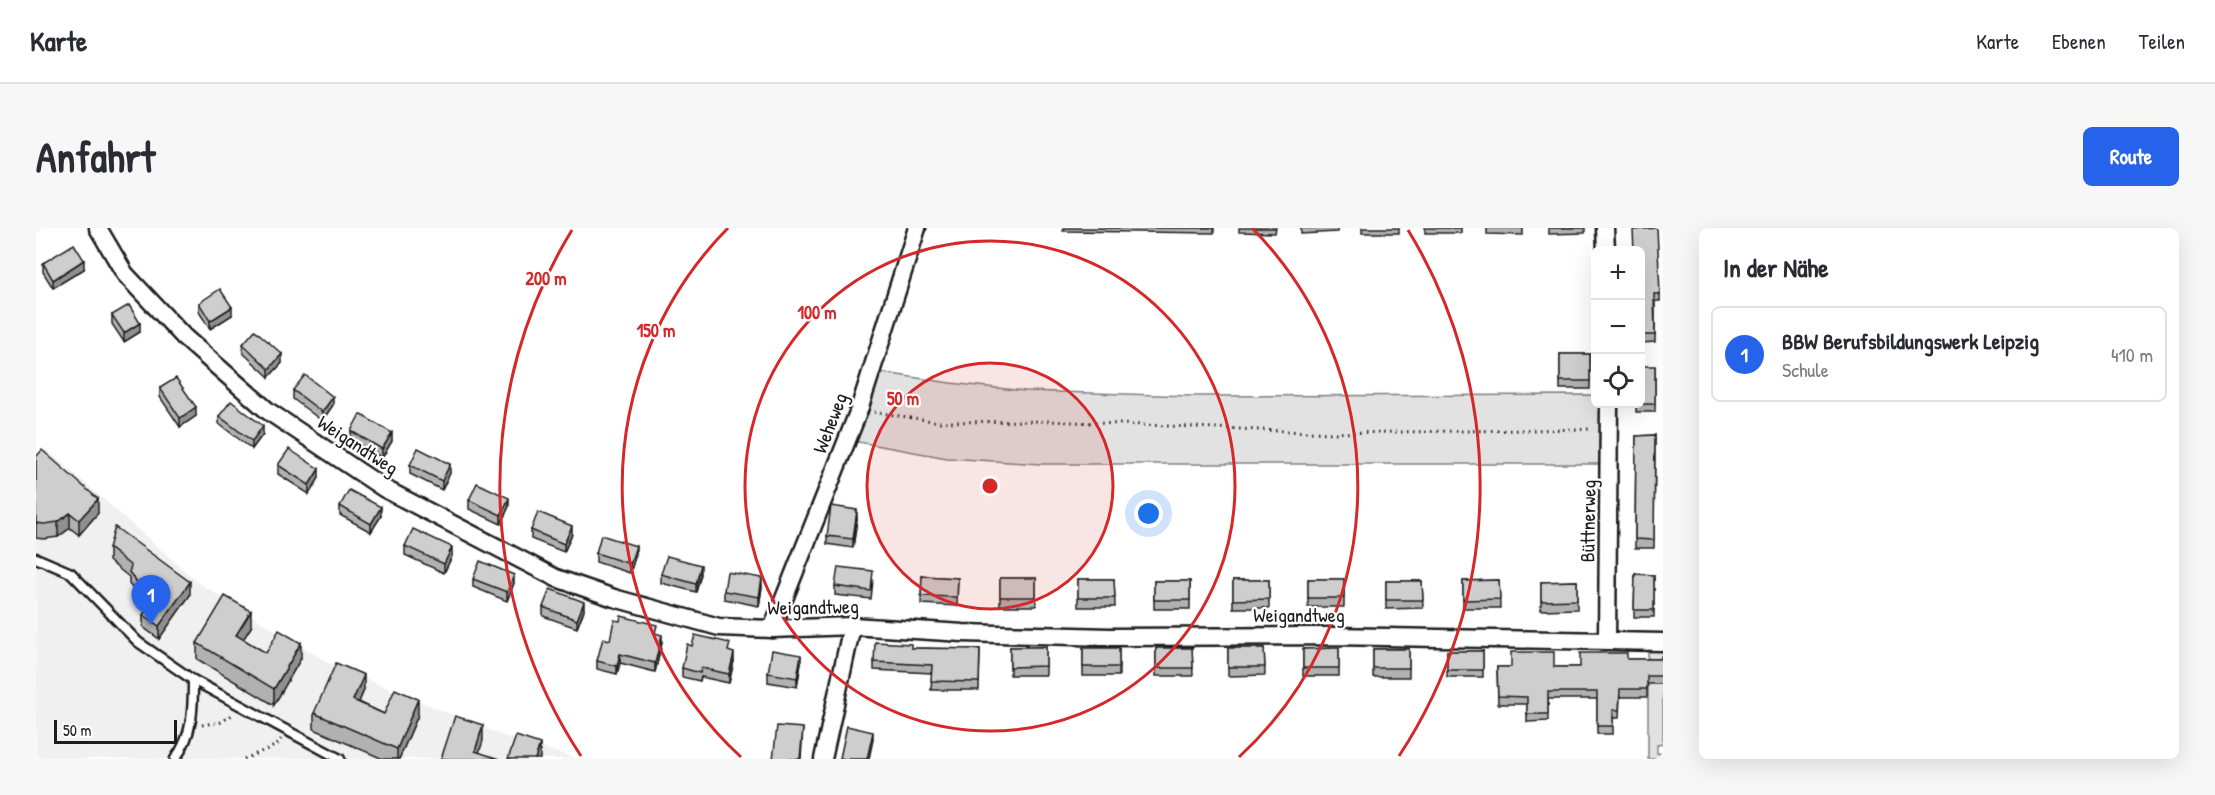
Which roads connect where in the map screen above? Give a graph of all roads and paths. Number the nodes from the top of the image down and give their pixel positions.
1 (98, 228) edge
2 (917, 228) edge
3 (1605, 228) edge
4 (1606, 246) edge
5 (1609, 408) edge
6 (859, 410) junction
7 (1609, 429) junction
8 (36, 558) edge
9 (852, 626) junction
10 (772, 629) junction
11 (1607, 640) junction
12 (1663, 642) edge
13 (193, 680) junction
14 (241, 706) junction
15 (191, 724) junction
16 (286, 730) junction
17 (175, 759) edge
18 (244, 759) edge
19 (340, 759) edge
20 (823, 759) edge

1 - 10 street, Weigandtweg
2 - 6 street, Weheweg
3 - 4 street
5 - 7 street, Büttnerweg
6 - 7 path
6 - 10 street, Weheweg
7 - 11 street, Büttnerweg
8 - 13 lane
9 - 10 street, Weigandtweg
9 - 11 street, Weigandtweg
9 - 20 street
11 - 12 street, Weigandtweg
13 - 14 lane
13 - 15 lane
14 - 15 path
14 - 16 lane
15 - 17 lane
16 - 18 path
16 - 19 lane

